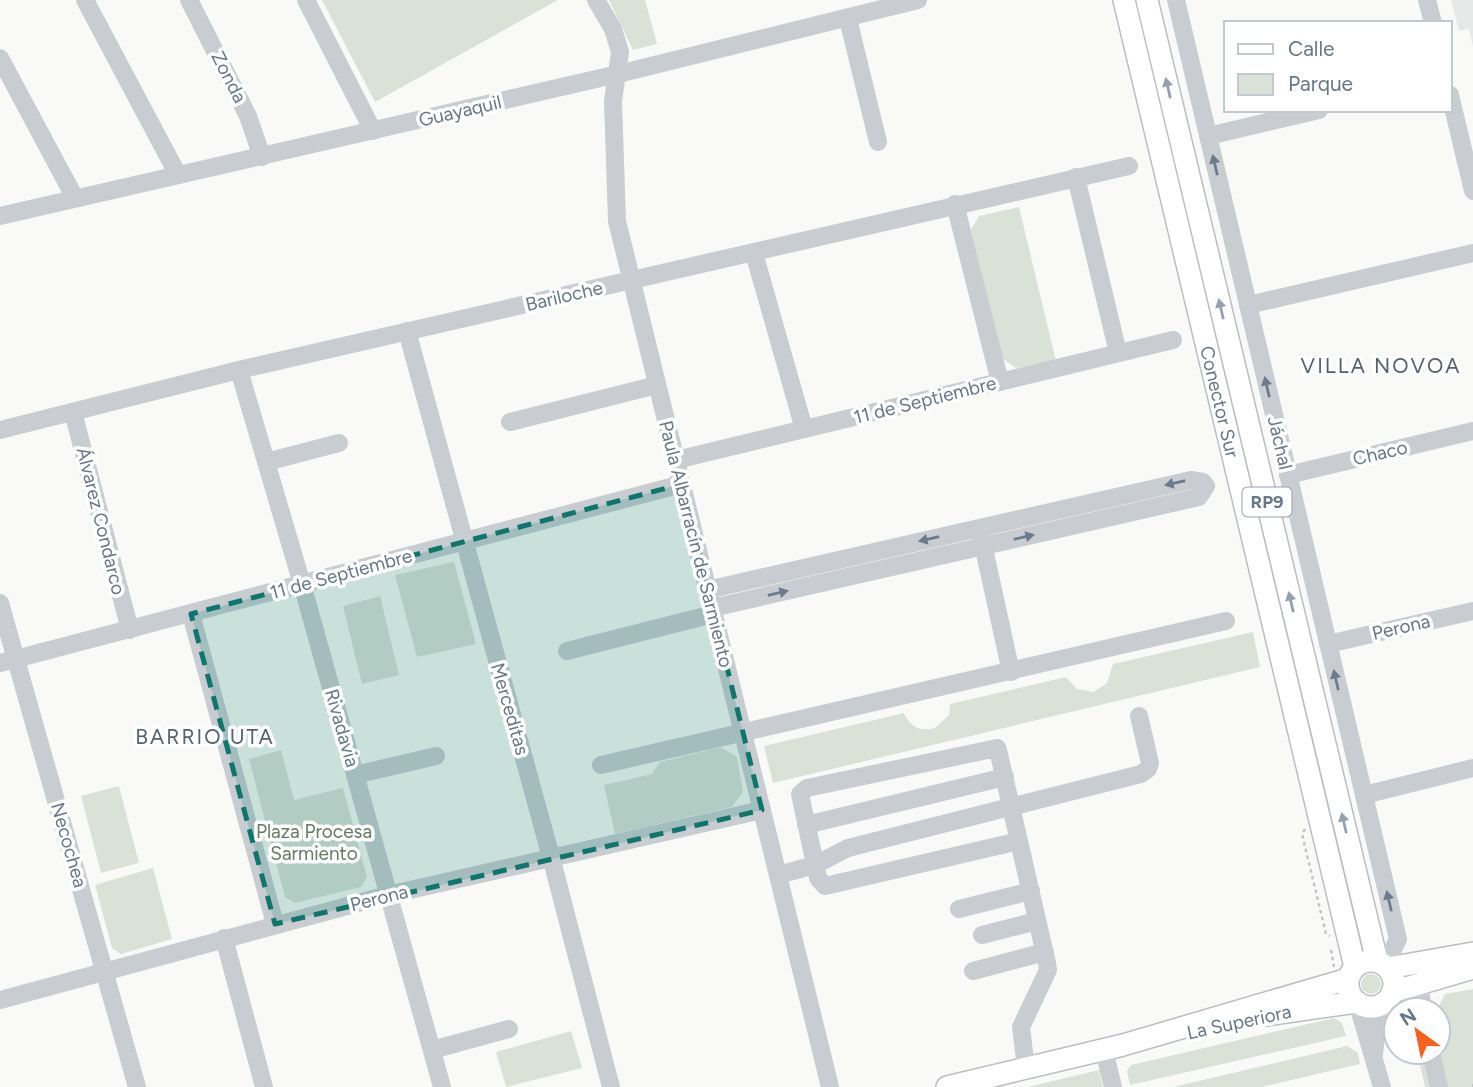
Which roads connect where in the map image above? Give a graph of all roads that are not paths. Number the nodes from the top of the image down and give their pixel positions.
1 (85, 0) edge
2 (189, 0) edge
3 (306, 0) edge
4 (596, 0) edge
5 (918, 0) edge
6 (1124, 0) edge
7 (1147, 0) edge
8 (1176, 0) edge
9 (1427, 0) edge
10 (848, 19) junction
11 (1432, 21) edge
12 (0, 58) edge
13 (618, 74) junction
14 (1452, 104) edge
15 (1310, 112) edge
16 (373, 131) junction
17 (1208, 136) junction
18 (878, 142) dead end
19 (262, 157) junction
20 (1129, 166) dead end
21 (178, 175) junction
22 (1076, 177) junction
23 (1473, 191) edge
24 (75, 198) junction
25 (955, 204) junction
26 (0, 216) edge
27 (754, 253) junction
28 (1473, 253) edge
29 (631, 281) junction
30 (1248, 305) junction
31 (407, 331) junction
32 (1173, 340) dead end
33 (1118, 353) junction
34 (239, 370) junction
35 (1000, 382) junction
36 (657, 385) junction
37 (74, 412) junction
38 (510, 422) dead end
39 (804, 429) junction
40 (0, 430) edge
41 (1473, 431) edge
42 (339, 443) dead end
43 (676, 460) junction
44 (266, 462) junction
45 (1288, 475) junction
46 (682, 484) junction
47 (980, 528) junction
48 (463, 541) junction
49 (984, 546) junction
50 (302, 584) junction
51 (707, 590) junction
52 (0, 603) edge
53 (712, 611) junction
54 (1473, 611) edge
55 (191, 614) junction
56 (1226, 621) dead end
57 (130, 629) junction
58 (1328, 644) junction
59 (567, 651) dead end
60 (8, 661) edge
61 (1011, 672) junction
62 (1139, 716) dead end
63 (742, 731) junction
64 (436, 756) dead end
65 (601, 765) dead end
66 (1473, 768) edge
67 (355, 775) junction
68 (1005, 777) junction
69 (1364, 795) junction
70 (1012, 807) junction
71 (762, 810) junction
72 (806, 825) junction
73 (1019, 841) junction
74 (551, 858) junction
75 (815, 865) junction
76 (778, 875) junction
77 (1031, 891) junction
78 (388, 895) junction
79 (959, 909) dead end
80 (1037, 921) junction
81 (275, 924) junction
82 (982, 935) dead end
83 (224, 938) junction
84 (1045, 952) junction
85 (1473, 953) edge
86 (1384, 965) junction
87 (1473, 968) edge
88 (973, 971) dead end
89 (106, 973) junction
90 (1352, 973) junction
91 (1419, 984) junction
92 (1389, 996) edge
93 (1391, 996) edge
94 (1421, 996) edge
95 (0, 1000) edge
96 (1382, 1000) edge
97 (1356, 1002) junction
98 (1382, 1015) edge
99 (509, 1029) dead end
100 (1114, 1048) junction
101 (432, 1051) junction
102 (1374, 1054) junction
103 (1434, 1066) edge
104 (1026, 1069) junction
105 (137, 1087) edge
106 (264, 1087) edge
107 (442, 1087) edge
108 (611, 1087) edge
109 (830, 1087) edge
110 (947, 1087) edge
111 (1113, 1087) edge
112 (1382, 1087) edge
113 (1439, 1087) edge

1 - 21 street
2 - 19 street, Zonda
3 - 16 street
4 - 13 street, Paula Albarracín de Sarmiento
5 - 10 street, Guayaquil
6 - 90 main road, Conector Sur / RP9
86 -> 7 main road, Conector Sur / RP9
8 - 17 street, Jáchal
9 - 11 street
10 - 13 street, Guayaquil
10 - 18 street
12 - 24 street
13 - 16 street, Guayaquil
13 - 29 street, Paula Albarracín de Sarmiento
14 - 23 street
15 - 17 street
16 - 19 street, Guayaquil
30 -> 17 street, Jáchal
19 - 21 street, Guayaquil
20 - 22 street, Bariloche
21 - 24 street, Guayaquil
22 - 25 street, Bariloche
22 - 33 street
24 - 26 street, Guayaquil
25 - 27 street, Bariloche
25 - 35 street
27 - 29 street, Bariloche
27 - 39 street
28 - 30 street
29 - 31 street, Bariloche
29 - 36 street, Paula Albarracín de Sarmiento
45 -> 30 street, Jáchal
31 - 34 street, Bariloche
31 - 48 street, Merceditas
32 - 33 street, 11 de Septiembre
33 - 35 street, 11 de Septiembre
34 - 37 street, Bariloche
34 - 44 street, Rivadavia
35 - 39 street, 11 de Septiembre
36 - 38 street
36 - 43 street, Paula Albarracín de Sarmiento
37 - 40 street, Bariloche
37 - 57 street, Álvarez Condarco
39 - 43 street, 11 de Septiembre
41 - 45 street, Chaco
42 - 44 street
43 - 46 street, Paula Albarracín de Sarmiento
44 - 50 street, Rivadavia
45 - 58 street, Jáchal
46 - 48 street, 11 de Septiembre
46 - 51 street, Paula Albarracín de Sarmiento
47 - 49 street
49 -> 47 street
47 -> 51 street
48 - 50 street, 11 de Septiembre
48 - 74 street, Merceditas
53 -> 49 street
49 - 61 street
50 - 55 street, 11 de Septiembre
50 - 67 street, Rivadavia
51 - 53 street, Paula Albarracín de Sarmiento
52 - 60 street, Necochea
53 - 59 street
53 - 63 street, Paula Albarracín de Sarmiento
54 - 58 street, Perona
55 - 57 street, 11 de Septiembre
55 - 81 street
56 - 61 street
57 - 60 street, 11 de Septiembre
69 -> 58 street, Jáchal
60 - 89 street, Necochea
61 - 63 street
62 - 70 street
63 - 65 street
63 - 71 street, Paula Albarracín de Sarmiento
64 - 67 street
66 - 69 street
67 - 78 street, Rivadavia
68 - 70 street
68 - 72 street
68 - 72 street
86 -> 69 street, Jáchal
70 - 73 street
70 - 75 street
71 - 74 street, Perona
71 - 76 street, Paula Albarracín de Sarmiento
72 - 75 street
73 - 75 street
73 - 77 street
74 - 78 street, Perona
74 - 108 street, Merceditas
75 - 76 street
76 - 109 street, Paula Albarracín de Sarmiento
77 - 79 street
77 - 80 street
78 - 81 street, Perona
78 - 101 street, Rivadavia
80 - 82 street
80 - 84 street
81 - 83 street, Perona
83 - 89 street, Perona
83 - 106 street
84 - 88 street
84 - 104 street
85 - 86 main road
86 - 90 main road
86 - 92 main road
87 - 91 main road
89 - 95 street, Perona
89 - 105 street, Necochea
90 - 97 main road
90 - 100 main road, La Superiora
91 - 93 main road
91 - 94 street
96 - 97 main road
97 - 100 main road, La Superiora
97 - 102 street
98 - 102 street
99 - 101 street
100 - 104 main road, La Superiora
100 - 111 street
101 - 107 street, Rivadavia
102 - 112 street
103 - 113 street
104 - 110 main road, La Superiora

